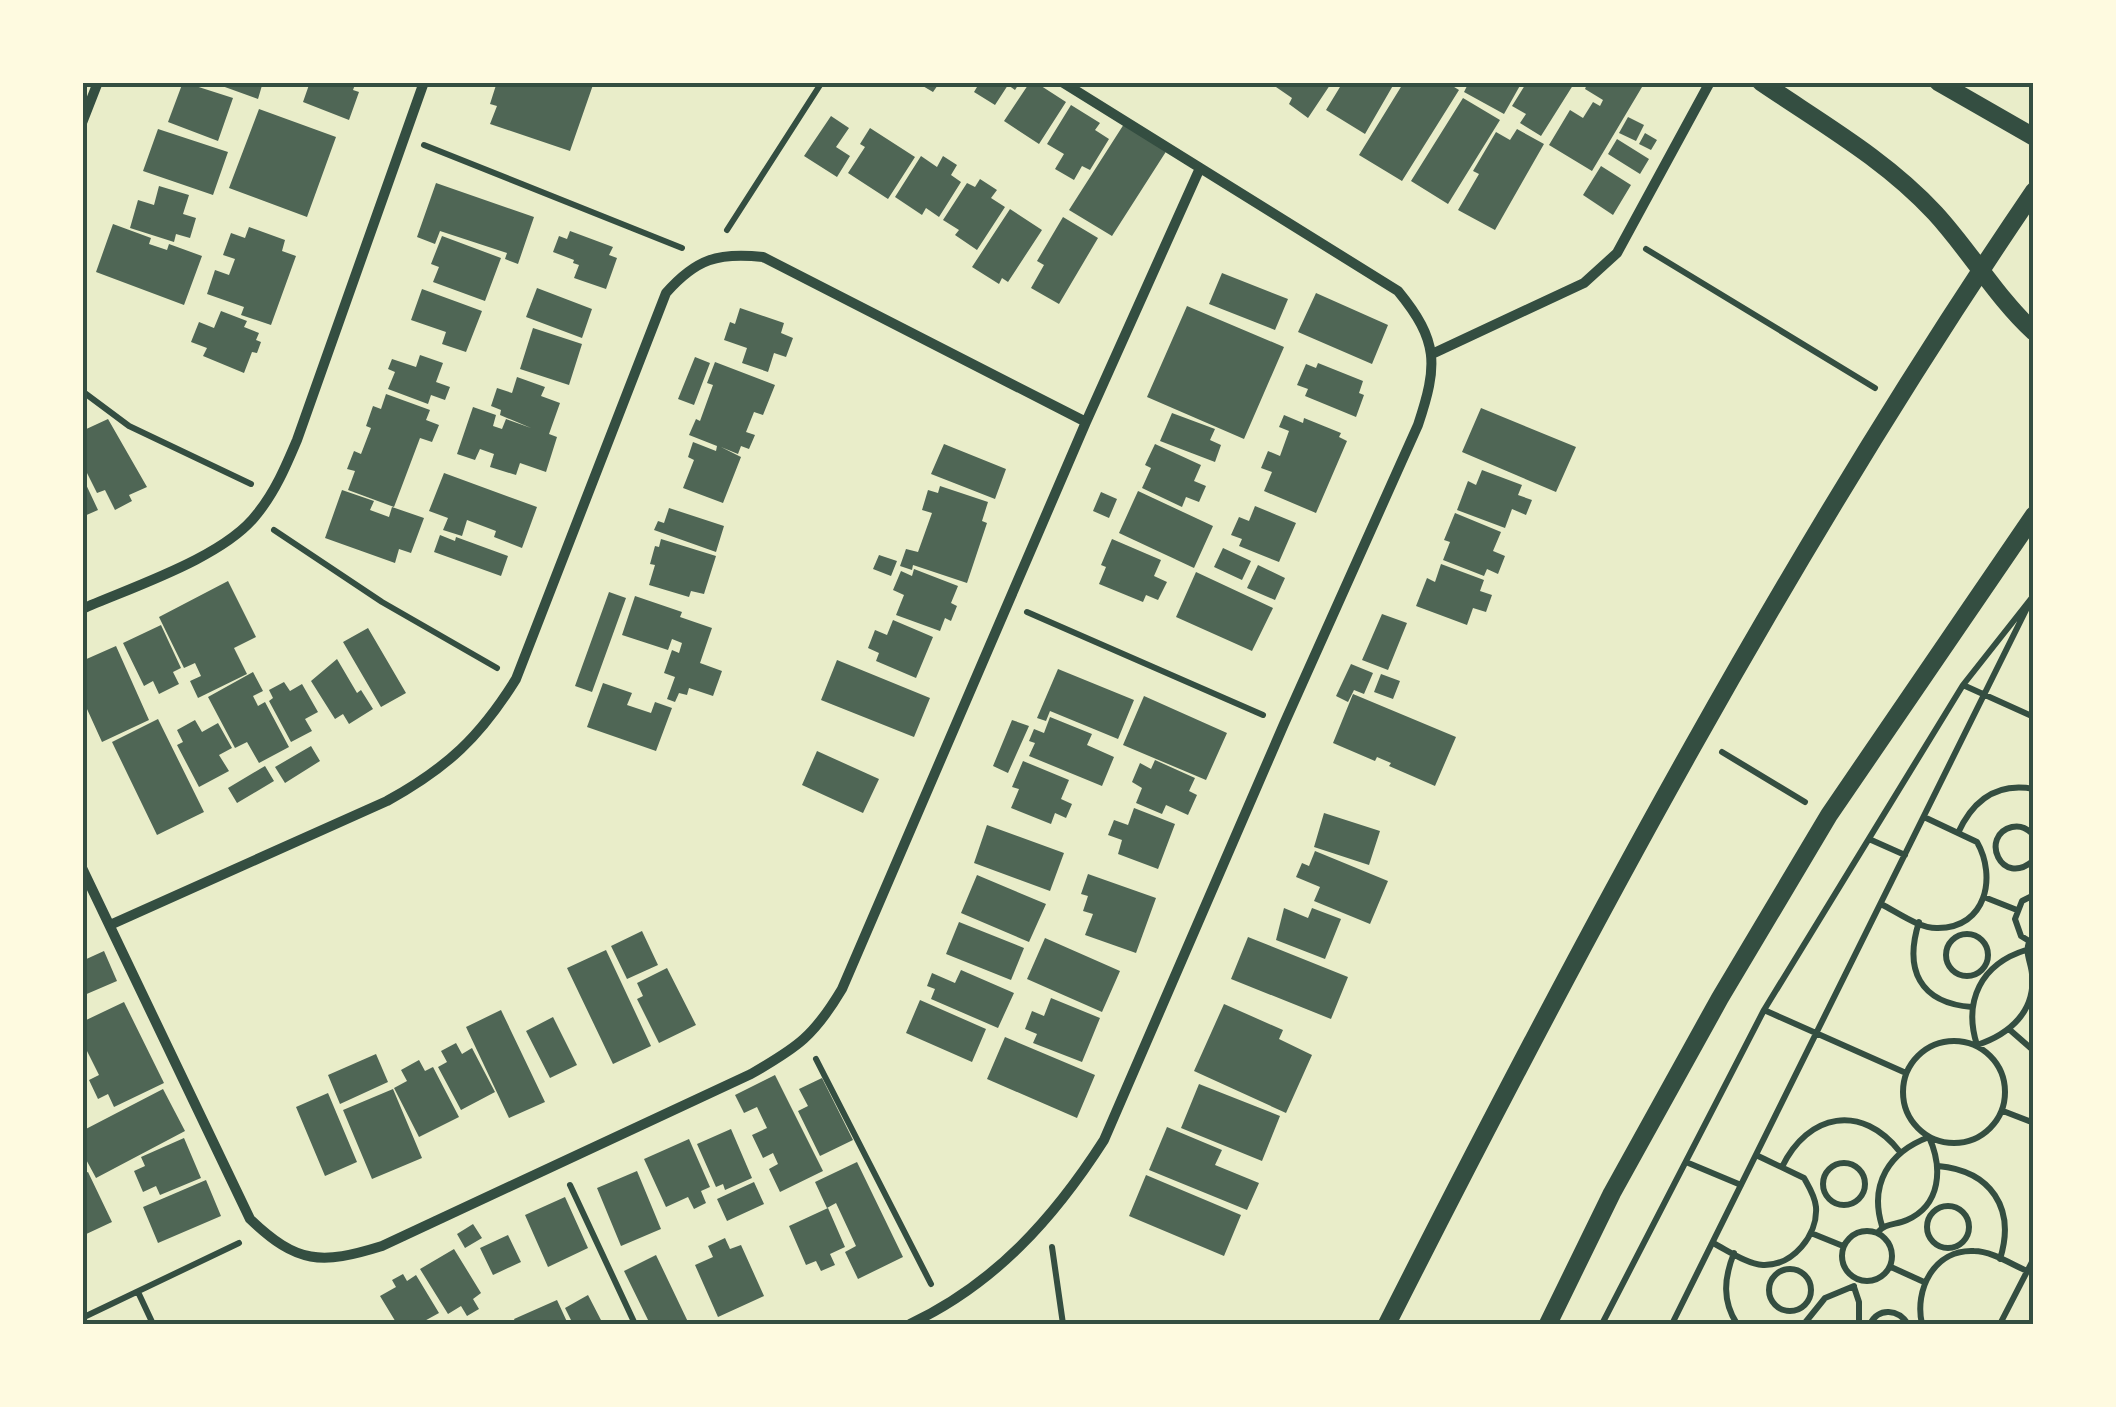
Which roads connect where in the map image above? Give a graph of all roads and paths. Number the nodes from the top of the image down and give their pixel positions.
1 (98, 82) edge
2 (424, 82) edge
3 (822, 82) edge
4 (1062, 82) edge
5 (1710, 82) edge
6 (1760, 82) edge
7 (1938, 82) edge
8 (82, 123) edge
9 (404, 137) junction
10 (2034, 138) edge
11 (1200, 168) junction
12 (2034, 191) edge
13 (1626, 238) junction
14 (708, 259) junction
15 (1981, 268) junction
16 (2034, 332) edge
17 (1432, 354) junction
18 (82, 391) edge
19 (1898, 401) junction
20 (1086, 422) junction
21 (270, 494) junction
22 (2034, 516) edge
23 (256, 517) junction
24 (2034, 596) edge
25 (1007, 604) junction
26 (82, 609) edge
27 (516, 679) junction
28 (1963, 686) junction
29 (1984, 695) junction
30 (2034, 717) edge
31 (1284, 724) junction
32 (1699, 739) junction
33 (2034, 789) edge
34 (1828, 816) junction
35 (1924, 817) junction
36 (1958, 832) junction
37 (2034, 836) edge
38 (1869, 839) junction
39 (1984, 854) junction
40 (1996, 854) junction
41 (1905, 855) junction
42 (2034, 860) edge
43 (82, 868) edge
44 (2034, 895) edge
45 (1984, 897) junction
46 (1880, 904) junction
47 (2016, 910) junction
48 (1919, 922) junction
49 (110, 925) junction
50 (1952, 926) junction
51 (1956, 937) junction
52 (2029, 945) edge
53 (1985, 971) junction
54 (2033, 983) edge
55 (1972, 1007) junction
56 (1764, 1010) junction
57 (2010, 1030) junction
58 (1816, 1033) junction
59 (805, 1038) junction
60 (1978, 1045) junction
61 (2034, 1051) edge
62 (1906, 1073) junction
63 (2003, 1111) junction
64 (2034, 1123) edge
65 (1929, 1137) junction
66 (1900, 1152) junction
67 (1756, 1155) junction
68 (1686, 1162) junction
69 (560, 1163) junction
70 (1938, 1166) junction
71 (1782, 1167) junction
72 (1741, 1186) junction
73 (1864, 1189) junction
74 (1812, 1191) junction
75 (1823, 1191) junction
76 (1878, 1194) junction
77 (1915, 1216) junction
78 (1048, 1219) junction
79 (1927, 1222) junction
80 (1880, 1229) junction
81 (264, 1232) junction
82 (1810, 1233) junction
83 (1712, 1243) junction
84 (1843, 1246) junction
85 (1956, 1250) junction
86 (1734, 1253) junction
87 (2034, 1258) edge
88 (2000, 1259) junction
89 (1782, 1265) junction
90 (1891, 1267) junction
91 (2026, 1271) junction
92 (1855, 1282) junction
93 (1924, 1282) junction
94 (138, 1292) junction
95 (944, 1307) junction
96 (1810, 1307) junction
97 (82, 1318) edge
98 (1863, 1323) edge
99 (153, 1324) edge
100 (636, 1324) edge
101 (910, 1324) edge
102 (1063, 1324) edge
103 (1387, 1324) edge
104 (1548, 1324) edge
105 (1602, 1324) edge
106 (1672, 1324) edge
107 (1738, 1324) edge
108 (1804, 1324) edge
109 (1917, 1324) edge
110 (2000, 1324) edge

1 - 8 street
2 - 9 street
3 - 14 path
4 - 11 street
5 - 13 street
6 - 15 street
7 - 10 street
9 - 14 path
9 - 21 street
11 - 17 street
11 - 20 street
12 - 15 street
13 - 17 street
13 - 19 path
14 - 20 street
14 - 27 street
15 - 16 street
15 - 19 street
17 - 31 street
18 - 21 path
19 - 32 street
20 - 25 street
21 - 23 street
22 - 34 street
23 - 26 street
23 - 27 path
24 - 28 path
24 - 29 path
25 - 31 path
25 - 59 street
27 - 49 street
28 - 29 path
28 - 38 path
29 - 30 path
29 - 35 path
31 - 78 street
32 - 34 path
32 - 103 street
33 - 36 path
34 - 104 street
35 - 36 path
35 - 41 path
36 - 39 path
37 - 40 path
38 - 41 path
38 - 56 path
39 - 40 path
39 - 45 path
40 - 42 path
41 - 46 path
43 - 49 street
44 - 47 path
45 - 47 path
45 - 50 path
46 - 48 path
46 - 58 path
47 - 52 path
48 - 50 path
48 - 55 path
49 - 81 street
50 - 51 path
51 - 53 path
51 - 53 path
52 - 53 path
52 - 54 path
53 - 55 path
54 - 57 path
55 - 60 path
56 - 58 path
56 - 68 path
57 - 60 path
57 - 61 path
58 - 62 path
58 - 67 path
59 - 69 street
59 - 95 path
60 - 62 path
60 - 63 path
62 - 65 path
63 - 64 path
63 - 65 path
65 - 66 path
65 - 70 path
66 - 71 path
66 - 76 path
67 - 71 path
67 - 72 path
68 - 72 path
68 - 105 path
69 - 81 street
69 - 100 path
70 - 77 path
70 - 88 path
71 - 74 path
72 - 83 path
73 - 75 path
73 - 75 path
73 - 76 path
74 - 75 path
74 - 82 path
76 - 80 path
77 - 79 path
77 - 80 path
78 - 95 street
78 - 102 path
79 - 85 path
79 - 85 path
80 - 84 path
80 - 90 path
81 - 94 path
82 - 84 path
82 - 89 path
83 - 86 path
83 - 106 path
84 - 92 path
85 - 88 path
85 - 93 path
86 - 89 path
86 - 107 path
87 - 91 path
88 - 91 path
89 - 96 path
89 - 96 path
90 - 92 path
90 - 93 path
91 - 110 path
92 - 96 path
92 - 98 path
93 - 109 path
94 - 97 path
94 - 99 path
95 - 101 street
96 - 108 path
98 - 109 path

